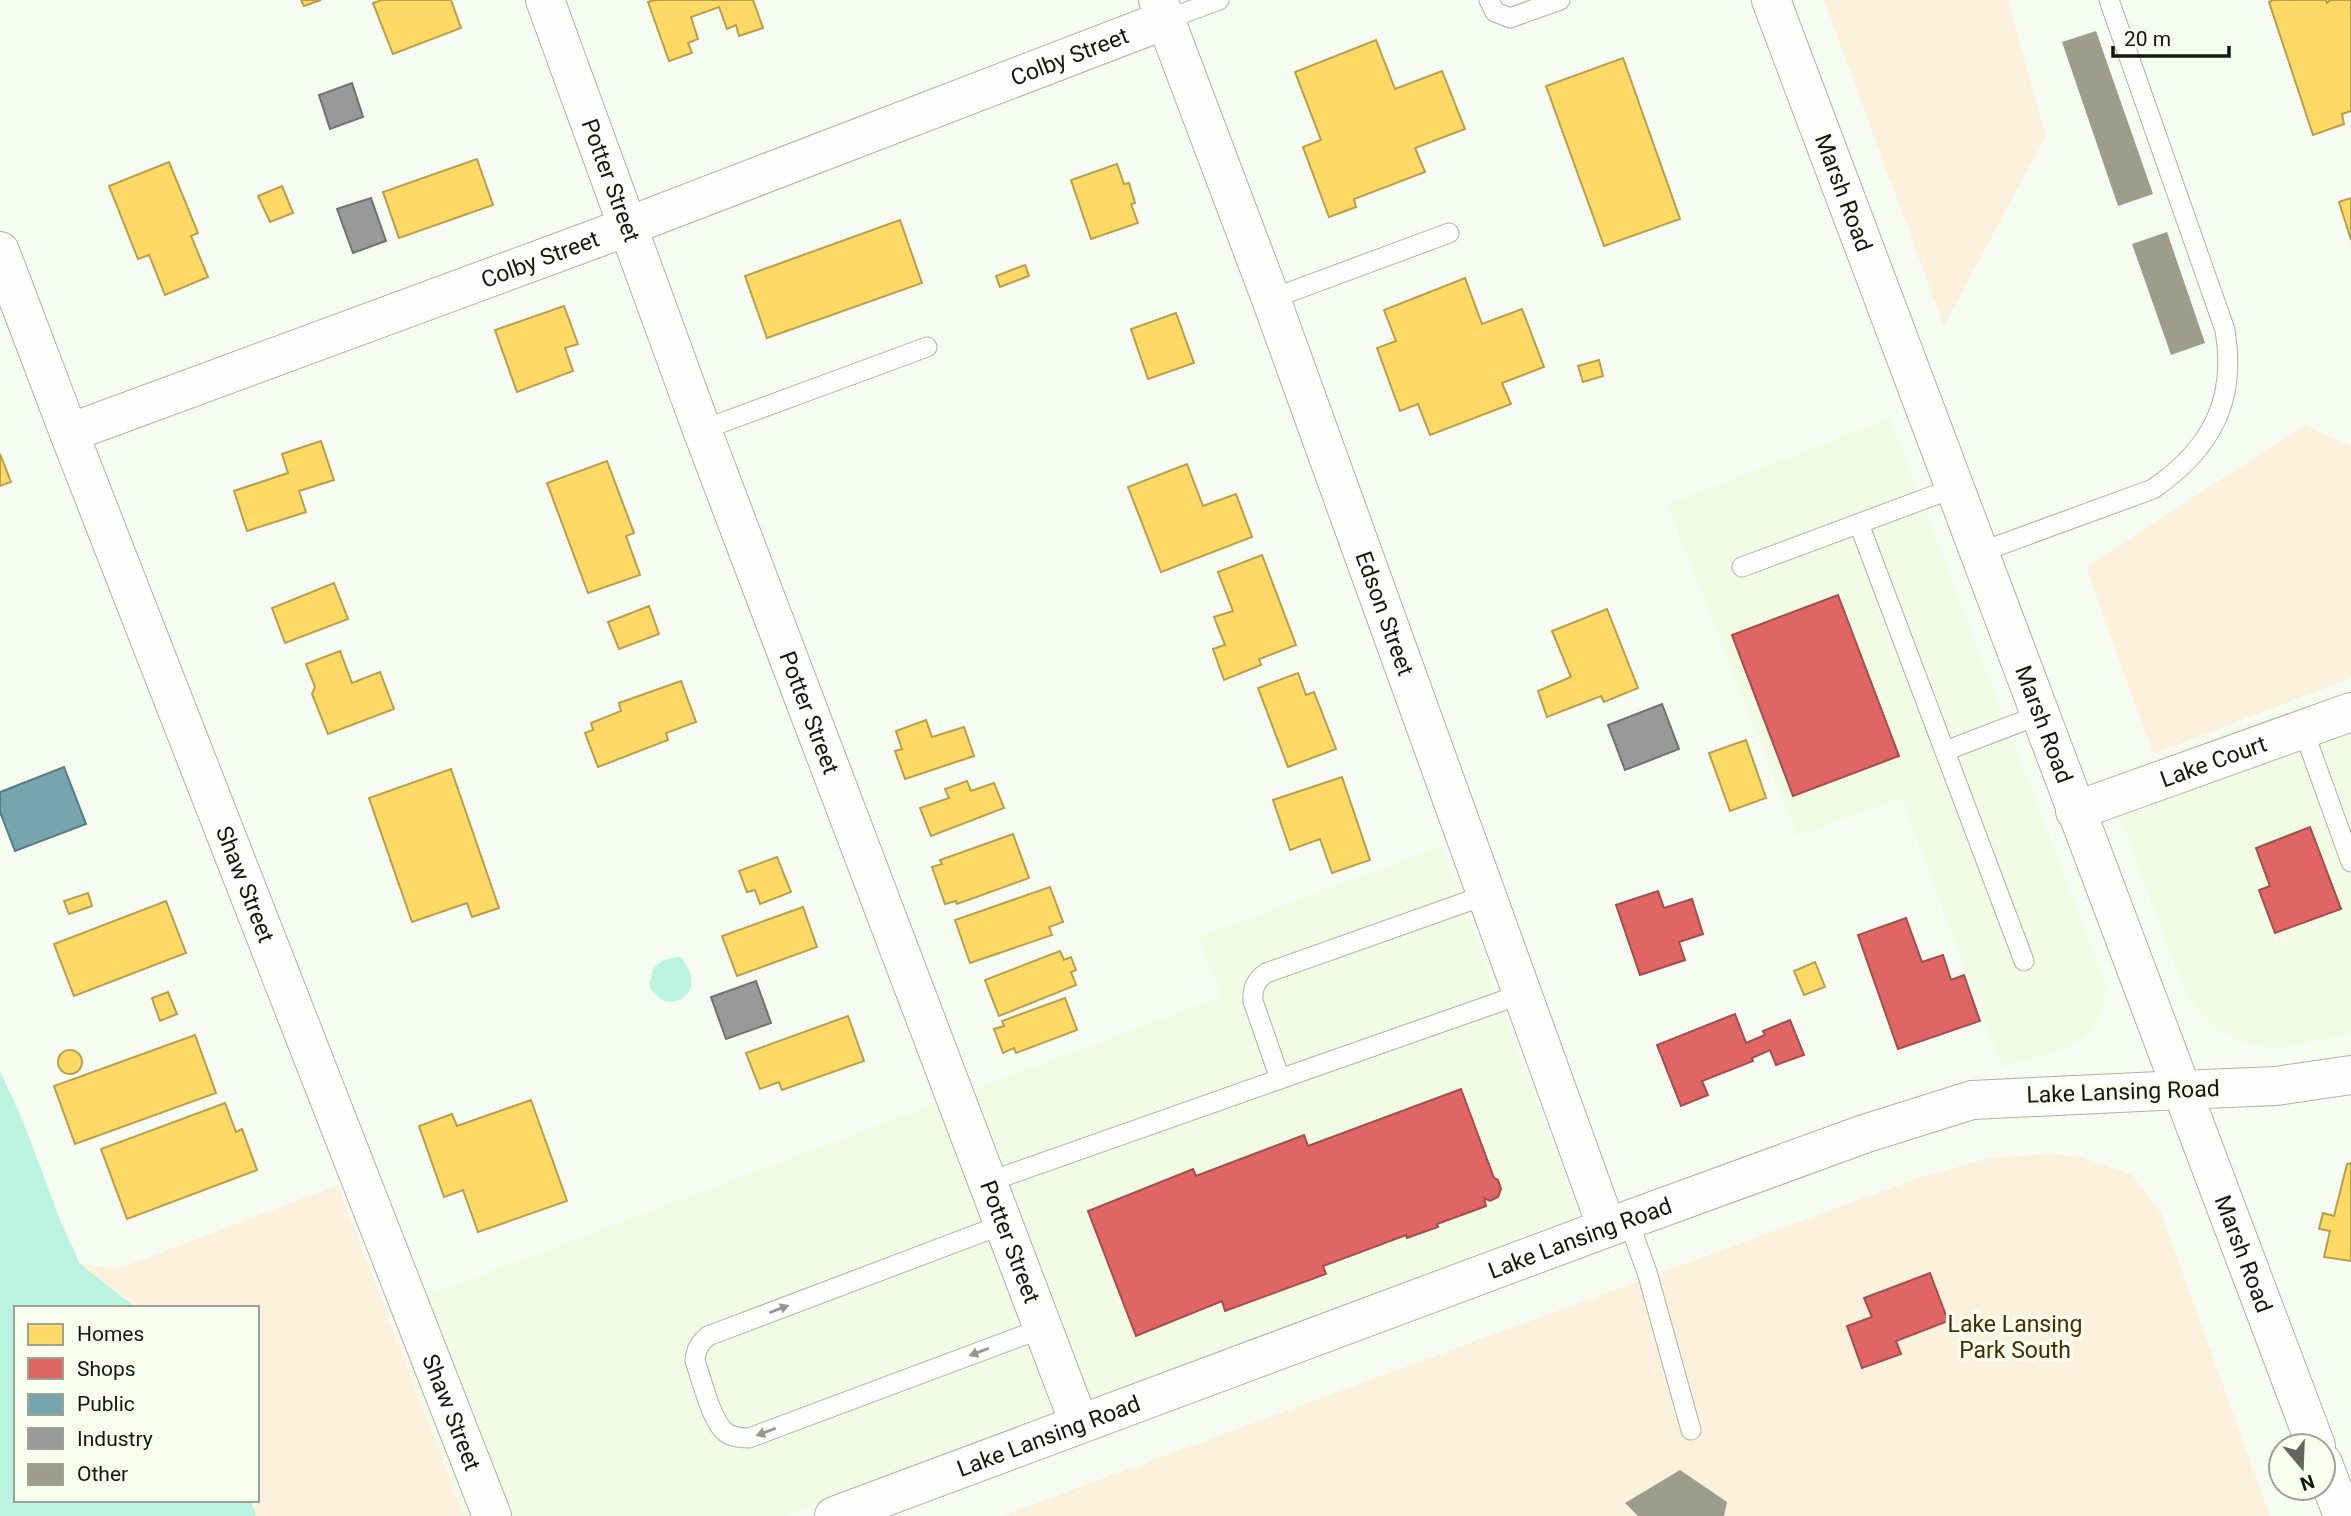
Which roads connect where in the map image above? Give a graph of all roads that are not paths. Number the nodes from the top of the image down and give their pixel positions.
1 (545, 0) edge
2 (1220, 0) edge
3 (1489, 0) edge
4 (1560, 0) edge
5 (1771, 0) edge
6 (2109, 0) edge
7 (1162, 10) edge
8 (629, 226) junction
9 (1449, 233) dead end
10 (0, 251) edge
11 (1271, 299) junction
12 (927, 347) dead end
13 (702, 430) junction
14 (69, 433) junction
15 (1954, 488) junction
16 (1859, 524) junction
17 (1978, 554) junction
18 (1742, 567) dead end
19 (2351, 712) edge
20 (2039, 715) junction
21 (2303, 729) junction
22 (1945, 751) junction
23 (2075, 811) junction
24 (2351, 862) edge
25 (1486, 895) junction
26 (2024, 961) dead end
27 (1522, 994) junction
28 (2351, 1075) edge
29 (1280, 1079) junction
30 (2181, 1090) junction
31 (988, 1182) junction
32 (1004, 1224) junction
33 (1618, 1224) junction
34 (1043, 1328) junction
35 (1079, 1423) junction
36 (1691, 1430) dead end
37 (2311, 1432) edge
38 (492, 1516) edge
39 (834, 1516) edge

1 - 8 street, Potter Street
2 - 7 lane
3 - 4 lane
5 - 15 street, Marsh Road
6 - 17 lane
7 - 8 street, Colby Street
7 - 11 street, Edson Street
8 - 13 street, Potter Street
8 - 14 street, Colby Street
9 - 11 lane
10 - 14 street, Shaw Street
11 - 25 street, Edson Street
12 - 13 lane
13 - 31 street, Potter Street
14 - 38 street, Shaw Street
15 - 16 lane
15 - 17 street, Marsh Road
16 - 18 lane
16 - 22 lane
17 - 20 street, Marsh Road
19 - 21 street, Lake Court
20 - 22 lane
20 - 23 street, Marsh Road
21 - 23 street, Lake Court
21 - 24 lane
22 - 26 lane
23 - 30 street, Marsh Road
25 - 27 street, Edson Street
25 - 29 lane
27 - 29 lane
27 - 33 street, Edson Street
28 - 30 street, Lake Lansing Road
29 - 31 lane
30 - 33 street, Lake Lansing Road
30 - 37 street, Marsh Road
31 - 32 street, Potter Street
32 - 34 street, Potter Street
34 -> 32 lane
33 - 35 street, Lake Lansing Road
33 - 36 lane
34 - 35 street, Potter Street
35 - 39 street, Lake Lansing Road

